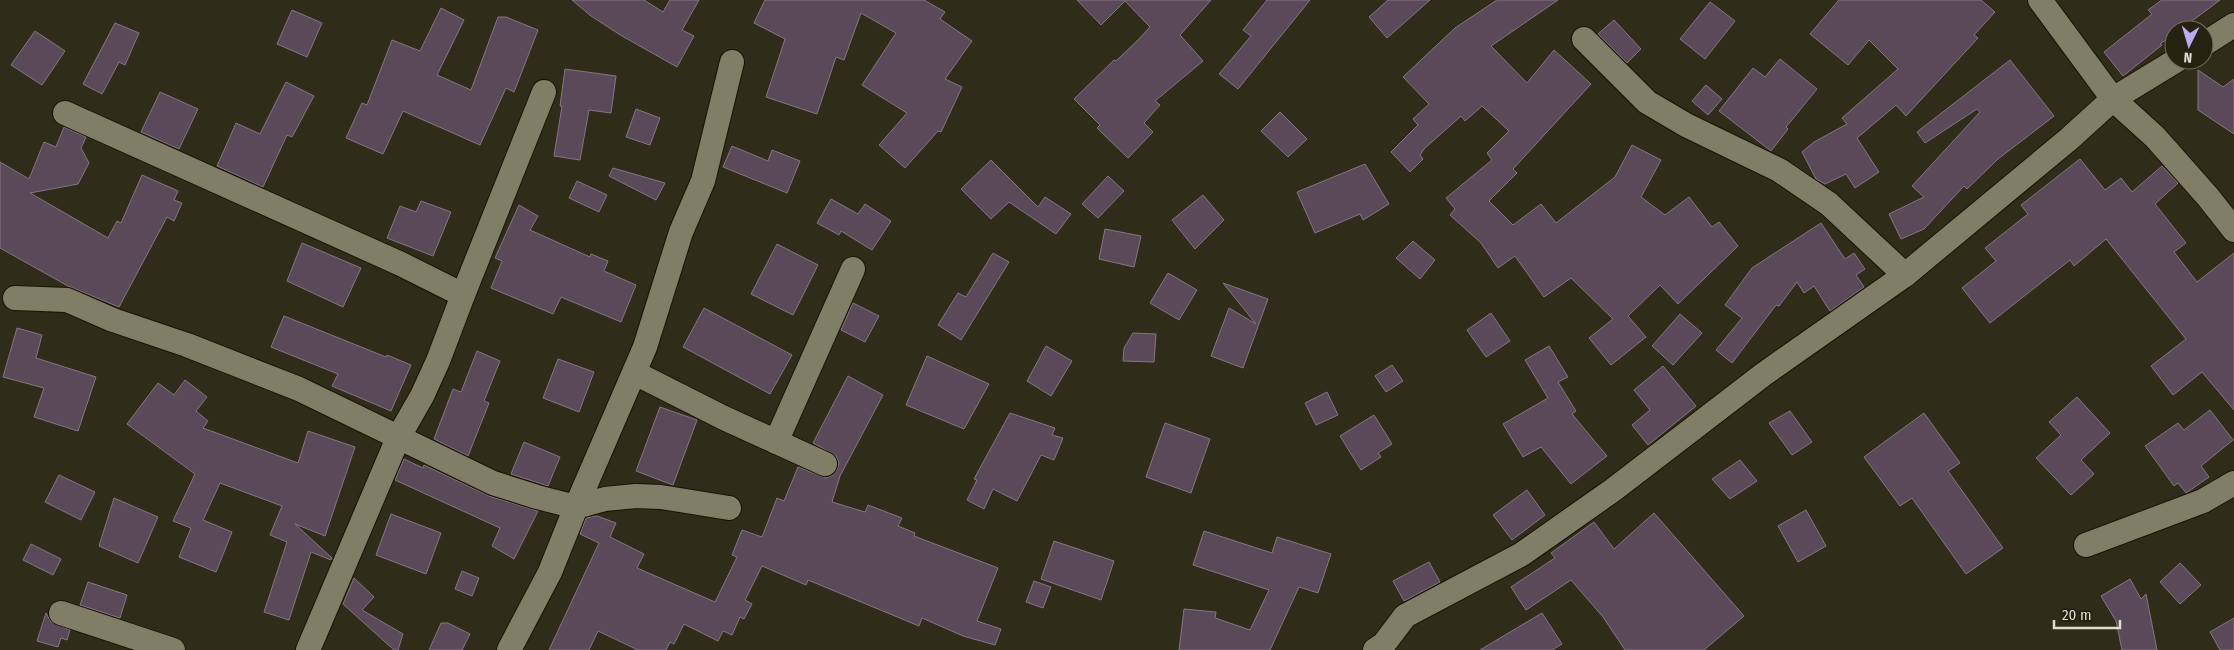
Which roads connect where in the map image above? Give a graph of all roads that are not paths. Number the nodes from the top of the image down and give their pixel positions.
1 (2040, 0) edge
2 (2234, 25) edge
3 (2214, 38) edge
4 (1584, 39) dead end
5 (732, 62) dead end
6 (2164, 68) edge
7 (544, 92) dead end
8 (2113, 99) junction
9 (65, 113) dead end
10 (2234, 230) edge
11 (853, 269) dead end
12 (1905, 275) junction
13 (464, 296) junction
14 (15, 298) dead end
15 (635, 373) junction
16 (398, 438) junction
17 (776, 442) junction
18 (825, 464) dead end
19 (2234, 483) edge
20 (576, 506) junction
21 (729, 508) dead end
22 (2086, 545) dead end
23 (61, 614) dead end
24 (173, 650) edge
25 (308, 650) edge
26 (509, 650) edge
27 (1375, 650) edge

1 - 8 street
2 - 3 street
4 - 12 street
5 - 15 street
6 - 8 street
7 - 13 street
8 - 10 street
8 - 12 street
9 - 13 street
11 - 17 street
12 - 27 street
13 - 16 street
14 - 16 street
15 - 17 street
15 - 20 street
16 - 20 street
16 - 25 street
17 - 18 street
19 - 22 street
20 - 21 street
20 - 26 street
23 - 24 street

